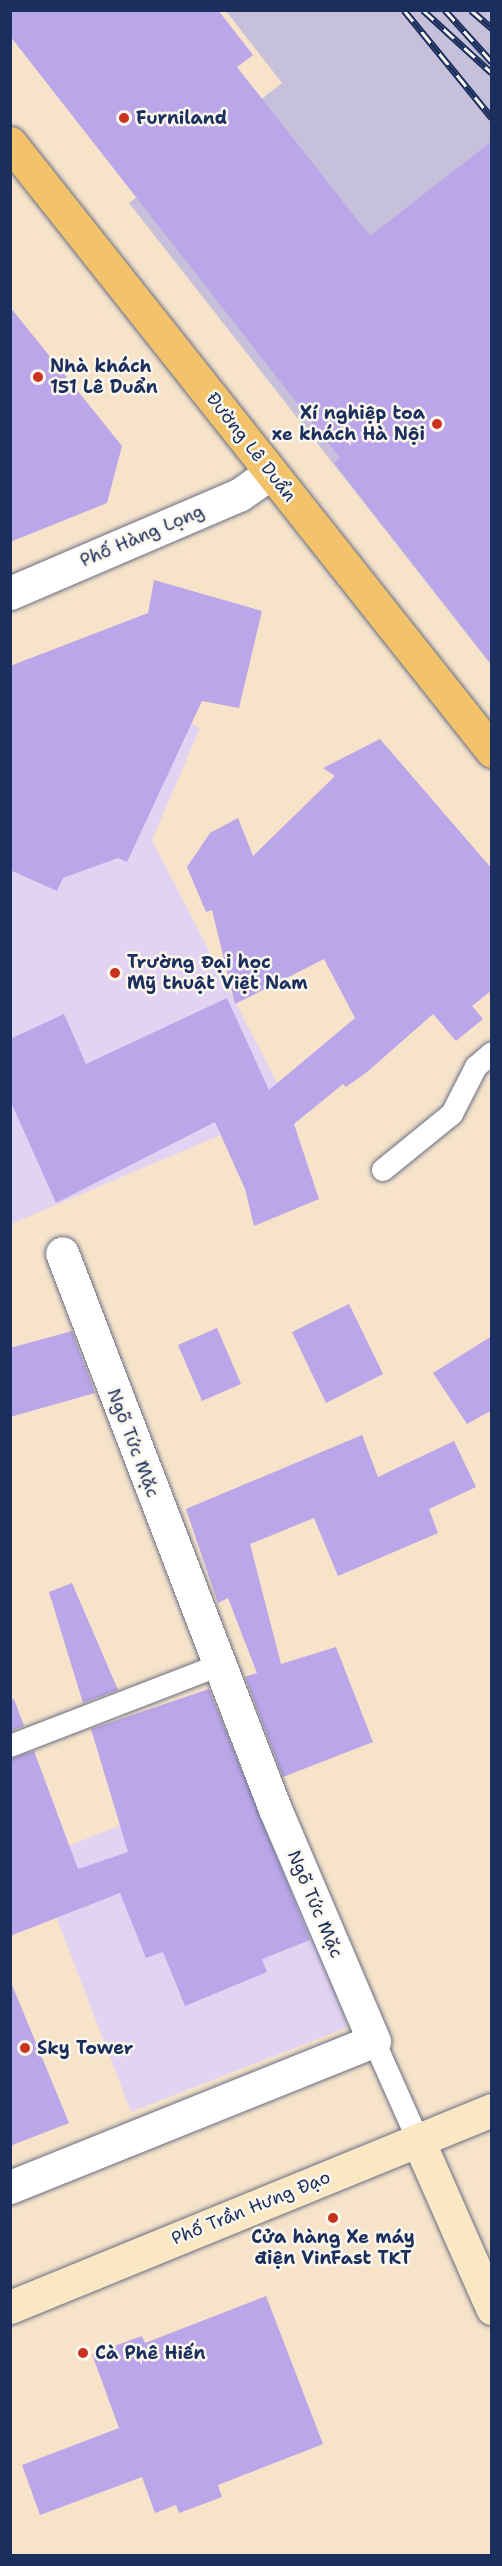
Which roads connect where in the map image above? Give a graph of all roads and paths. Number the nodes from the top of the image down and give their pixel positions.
1 (10, 143) edge
2 (271, 473) junction
3 (10, 592) edge
4 (492, 751) edge
5 (492, 1053) edge
6 (383, 1170) dead end
7 (62, 1253) dead end
8 (220, 1665) junction
9 (10, 1746) edge
10 (374, 2041) junction
11 (492, 2110) edge
12 (418, 2140) junction
13 (10, 2187) edge
14 (10, 2307) edge
15 (491, 2308) edge

1 - 2 main road, Đường Lê Duẩn
2 - 3 street, Phố Hàng Lọng
2 - 4 main road, Đường Lê Duẩn
5 - 6 lane
7 - 8 street, Ngõ Tức Mặc
8 - 9 lane
8 - 10 street, Ngõ Tức Mặc
10 - 12 lane, Ngõ Tức Mặc
10 - 13 street
11 - 12 street, Phố Trần Hưng Đạo
12 - 14 street, Phố Trần Hưng Đạo
12 - 15 street

